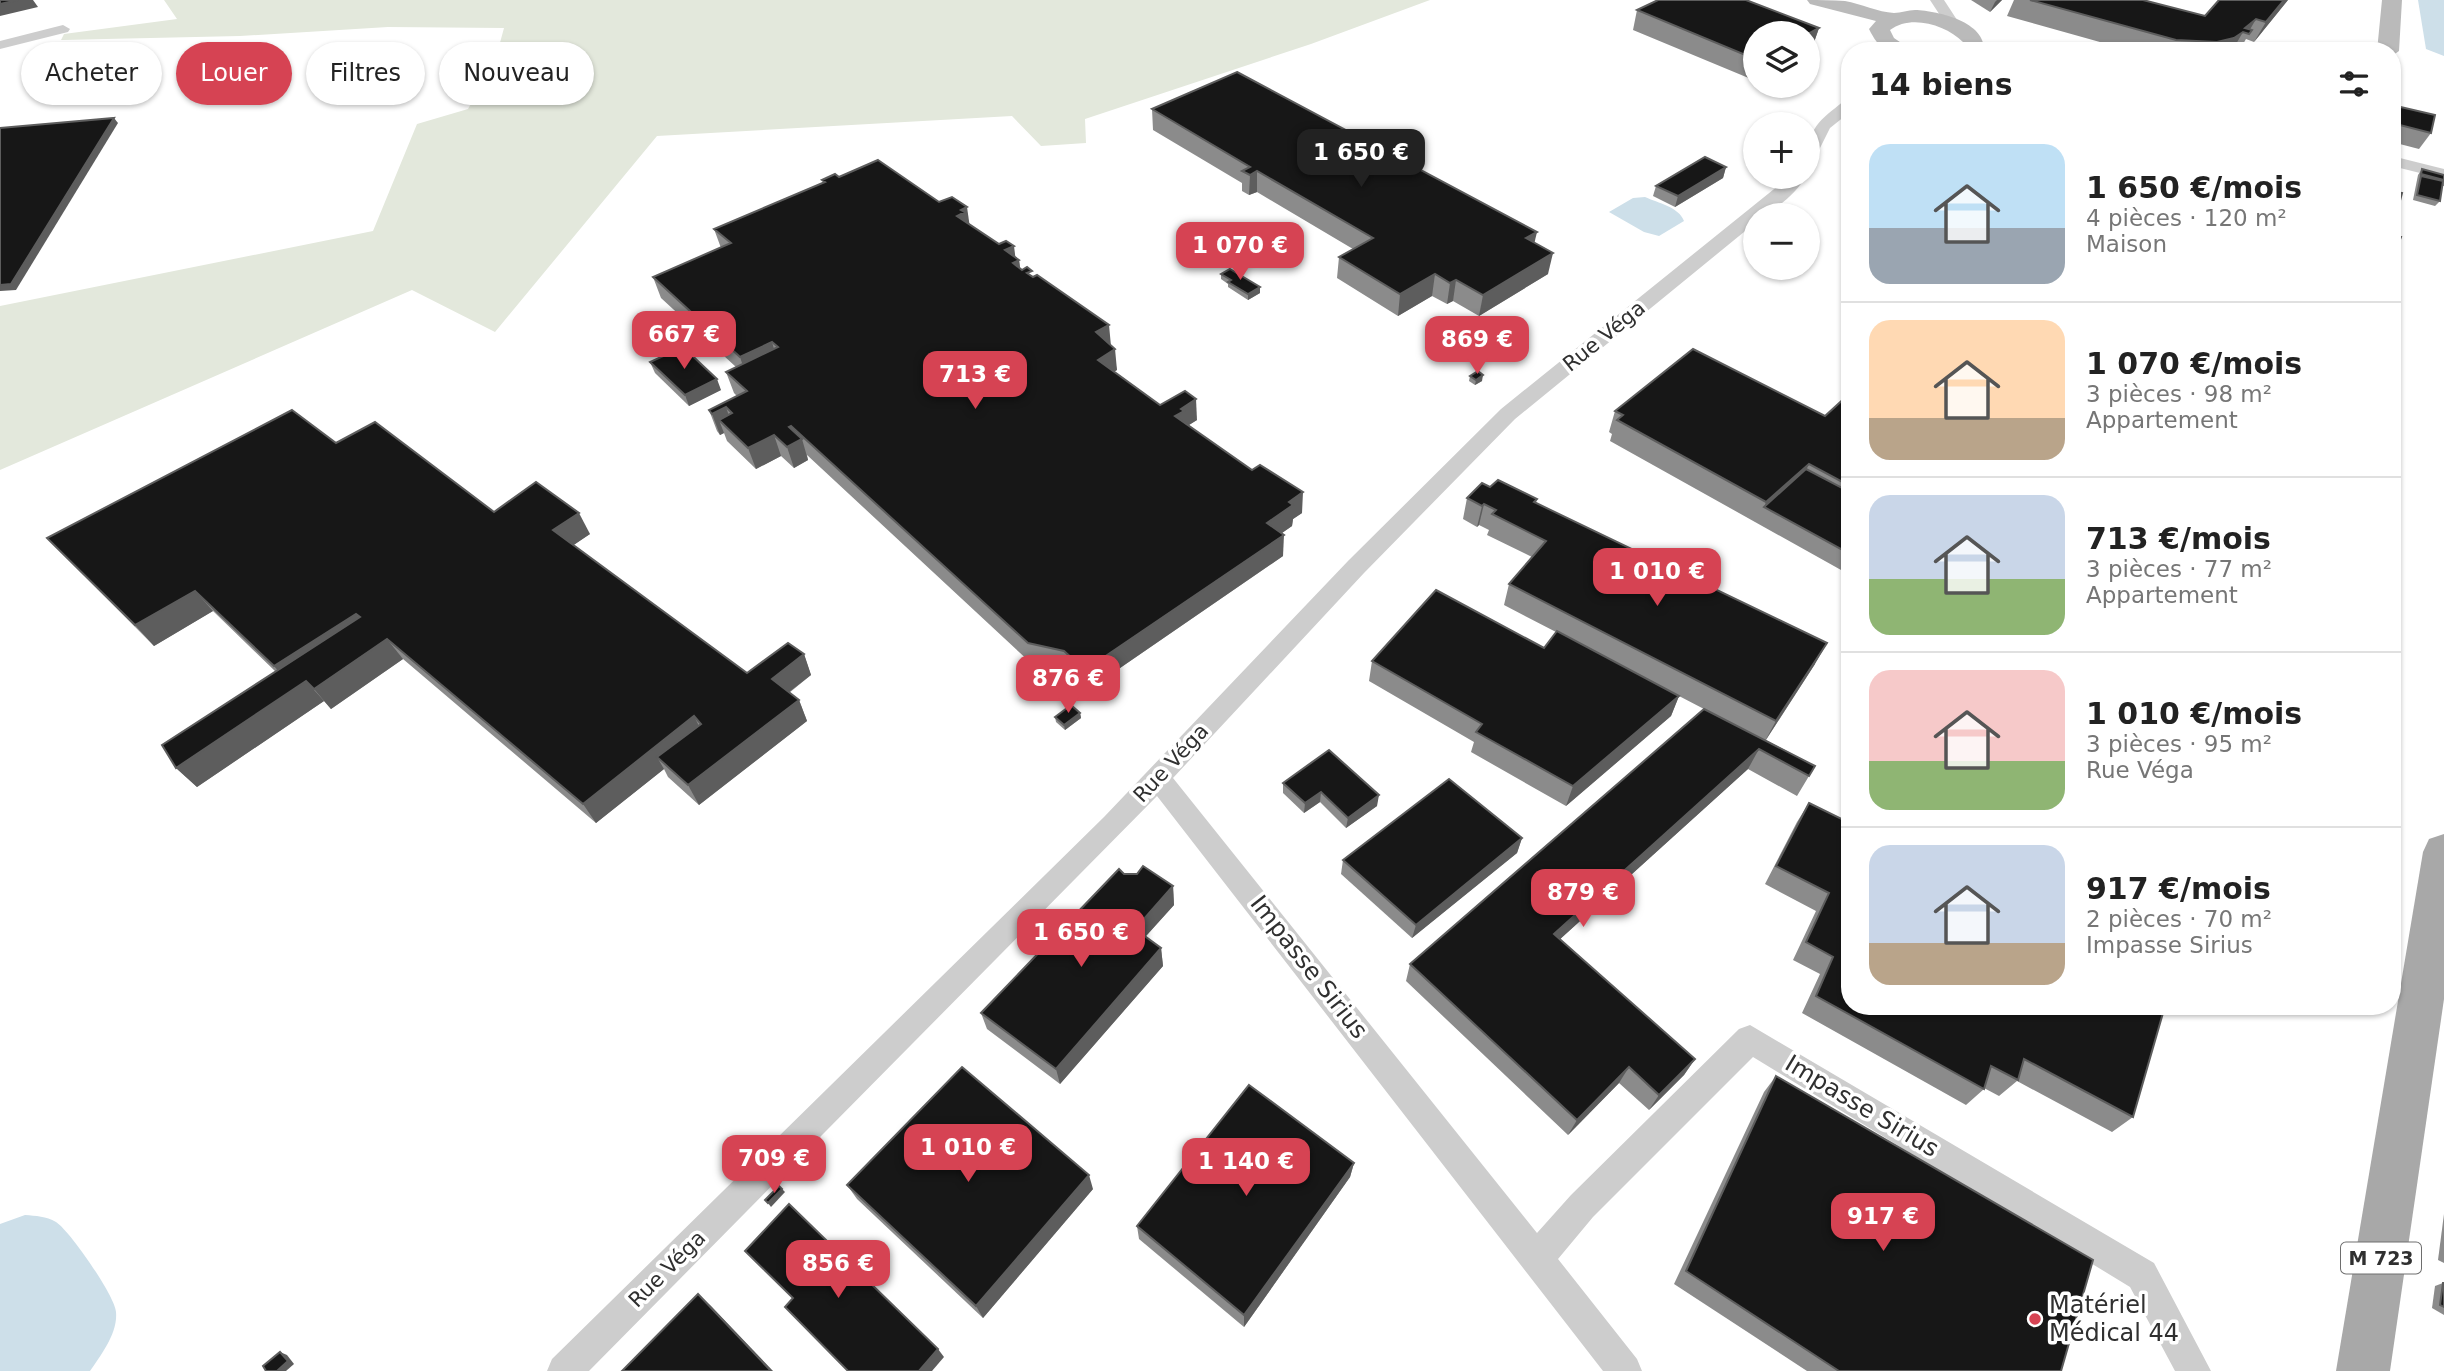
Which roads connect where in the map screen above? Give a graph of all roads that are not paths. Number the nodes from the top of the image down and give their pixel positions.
1 (1810, 0) edge
2 (1817, 0) edge
3 (1930, 0) edge
4 (1937, 0) edge
5 (2392, 0) edge
6 (1954, 26) junction
7 (63, 29) dead end
8 (1894, 35) edge
9 (1970, 42) edge
10 (2389, 42) edge
11 (0, 45) edge
12 (1841, 111) edge
13 (1820, 132) edge
14 (2401, 163) edge
15 (2444, 174) edge
16 (1785, 189) edge
17 (1157, 777) junction
18 (2444, 852) edge
19 (1537, 1258) junction
20 (564, 1371) edge
21 (1625, 1371) edge
22 (2194, 1371) edge
23 (2363, 1371) edge

1 - 8 main road
2 - 8 main road
3 - 8 street
4 - 6 street
5 - 10 main road
6 - 8 main road
6 - 9 main road
7 - 11 street
12 - 13 street
14 - 15 street
16 - 17 street, Rue Véga
17 - 19 street, Impasse Sirius
17 - 20 street, Rue Véga
18 - 23 main road, M 723
19 - 21 street, Impasse Sirius
19 - 22 street, Impasse Sirius

